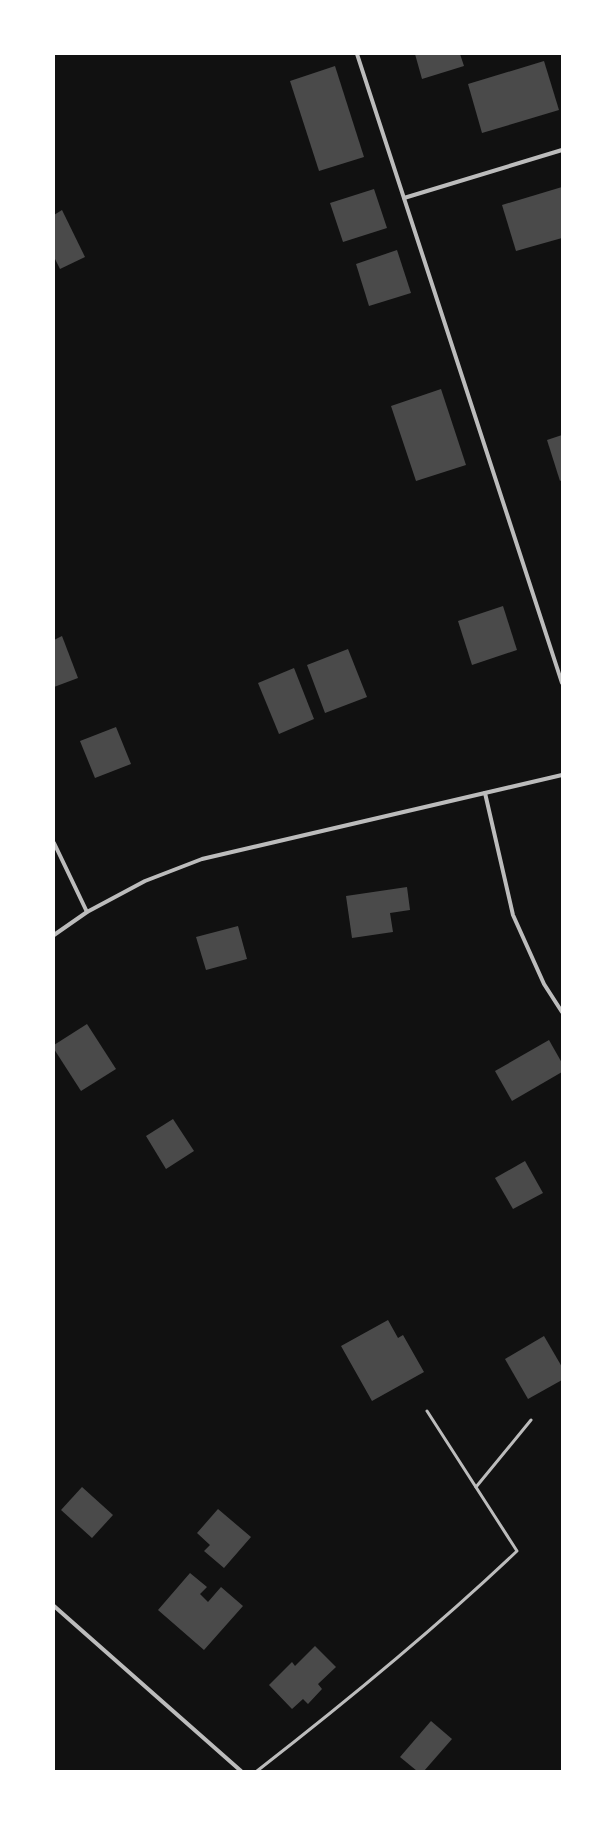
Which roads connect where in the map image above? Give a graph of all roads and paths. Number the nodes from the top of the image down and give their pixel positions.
1 (357, 54) edge
2 (562, 150) edge
3 (404, 198) junction
4 (562, 683) edge
5 (562, 775) edge
6 (485, 793) junction
7 (54, 842) edge
8 (87, 912) junction
9 (54, 935) edge
10 (562, 1012) edge
11 (427, 1411) dead end
12 (531, 1420) dead end
13 (476, 1487) junction
14 (54, 1606) edge
15 (241, 1771) edge
16 (258, 1771) edge

1 - 3 street
2 - 3 street
3 - 4 street
5 - 6 street
6 - 8 street
6 - 10 street
7 - 8 street
8 - 9 street
11 - 13 lane
12 - 13 lane
13 - 16 lane
14 - 15 street

